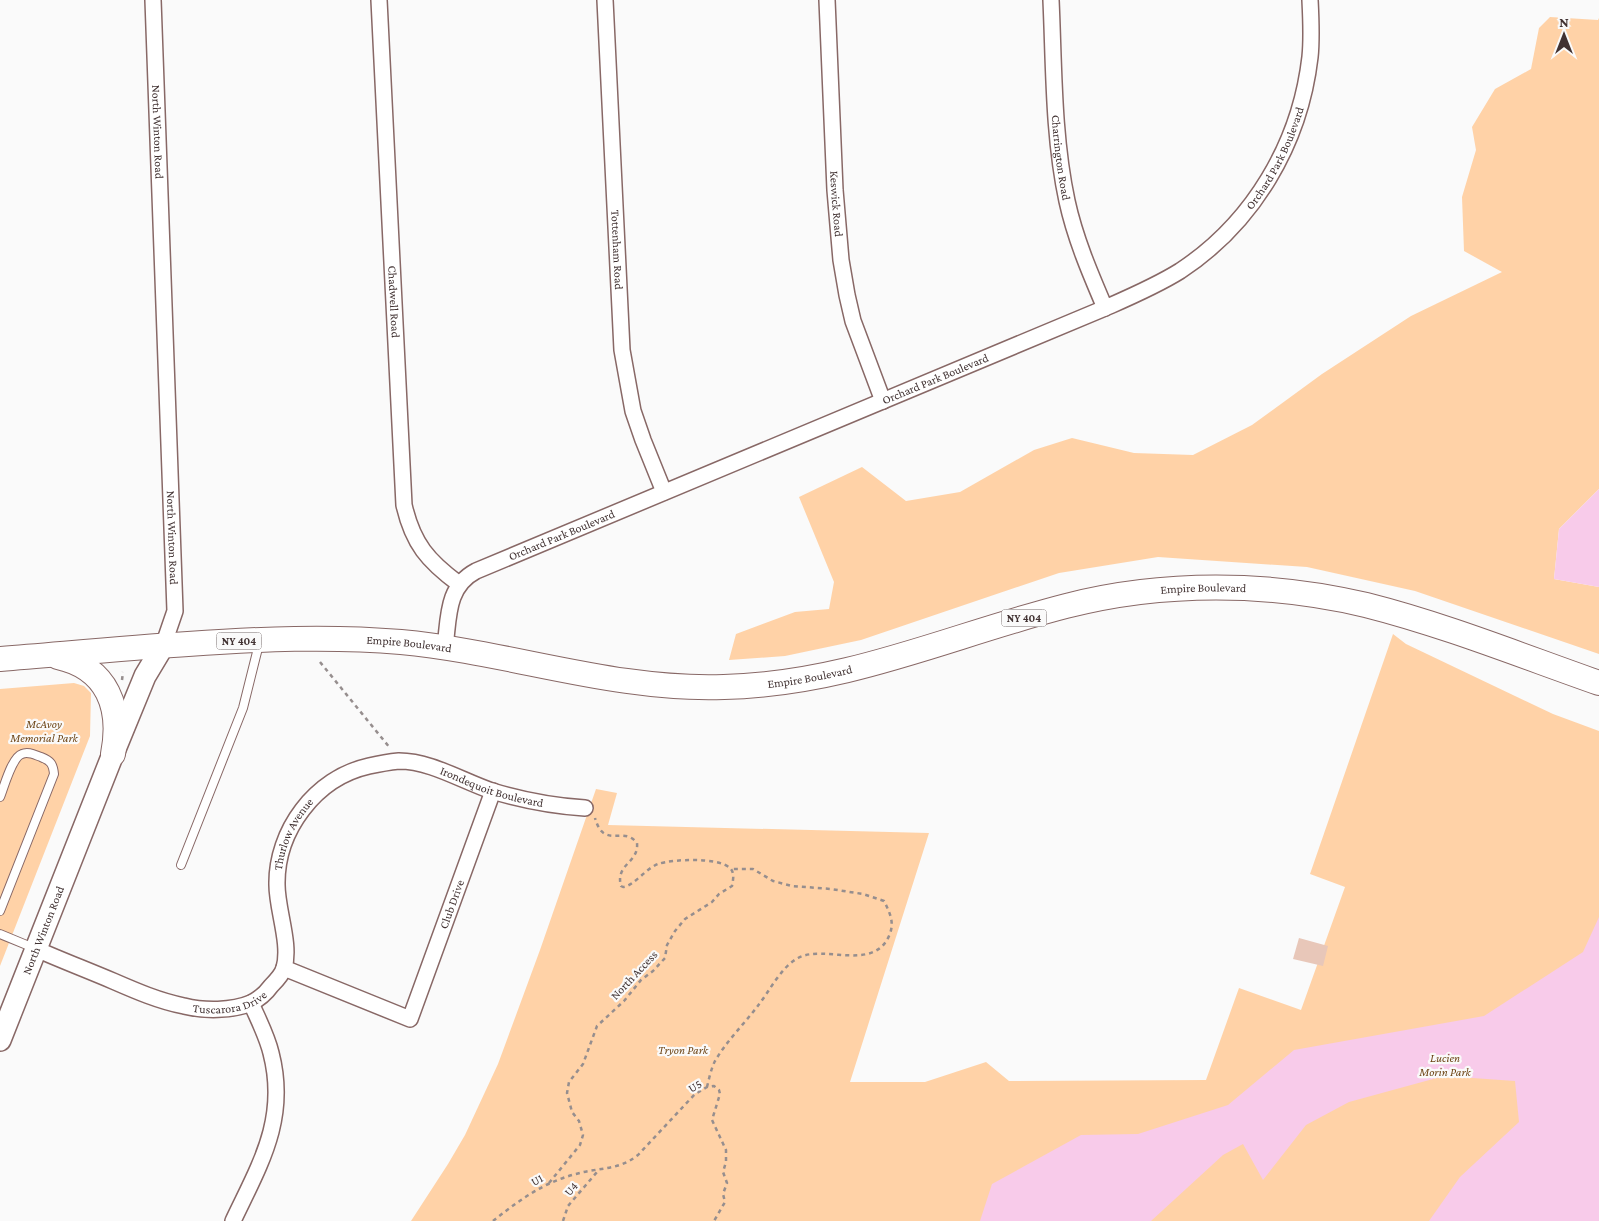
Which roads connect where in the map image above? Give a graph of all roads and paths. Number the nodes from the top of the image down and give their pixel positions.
1 (153, 0) edge
2 (379, 0) edge
3 (604, 0) edge
4 (827, 0) edge
5 (1051, 0) edge
6 (1310, 0) edge
7 (1105, 308) junction
8 (883, 400) junction
9 (664, 492) junction
10 (459, 584) junction
11 (260, 640) junction
12 (163, 646) junction
13 (445, 647) junction
14 (46, 655) junction
15 (0, 658) edge
16 (320, 662) dead end
17 (123, 672) dead end
18 (122, 680) dead end
19 (1599, 683) edge
20 (113, 754) junction
21 (399, 761) junction
22 (493, 791) junction
23 (0, 796) edge
24 (584, 808) joint
25 (180, 865) dead end
26 (730, 869) junction
27 (0, 911) edge
28 (0, 934) edge
29 (36, 949) junction
30 (284, 968) junction
31 (251, 1003) junction
32 (0, 1040) edge
33 (707, 1087) junction
34 (598, 1171) junction
35 (549, 1183) junction
36 (233, 1221) edge
37 (493, 1221) edge
38 (563, 1221) edge
39 (714, 1221) edge

1 - 12 street, North Winton Road
2 - 10 street, Chadwell Road
3 - 9 street, Tottenham Road
4 - 8 street, Keswick Road
5 - 7 street, Charrington Road
6 - 7 street, Orchard Park Boulevard
7 - 8 street, Orchard Park Boulevard
8 - 9 street, Orchard Park Boulevard
9 - 10 street, Orchard Park Boulevard
10 - 13 street
11 - 12 main road, Empire Boulevard / NY 404
11 - 13 main road, Empire Boulevard / NY 404
11 - 25 lane
12 - 14 main road, Empire Boulevard / NY 404
12 - 20 main road, North Winton Road
13 - 19 main road, Empire Boulevard / NY 404
14 - 15 main road, Empire Boulevard / NY 404
14 - 20 main road
16 - 21 path
17 - 18 path
20 - 29 main road, North Winton Road
21 - 22 street, Irondequoit Boulevard
21 - 30 street, Thurlow Avenue
22 - 24 street, Irondequoit Boulevard
22 - 30 street, Club Drive
23 - 27 lane
24 - 26 path
26 - 33 path
26 - 35 path, North Access
28 - 29 lane
29 - 31 street, Tuscarora Drive
29 - 32 main road, North Winton Road
30 - 31 street, Tuscarora Drive
31 - 36 street
33 - 34 path, U5 / U5
33 - 39 path, U5 / U5
34 - 35 path, U1 / U1
34 - 38 path, U4 / U4
35 - 37 path, U1 / U1

